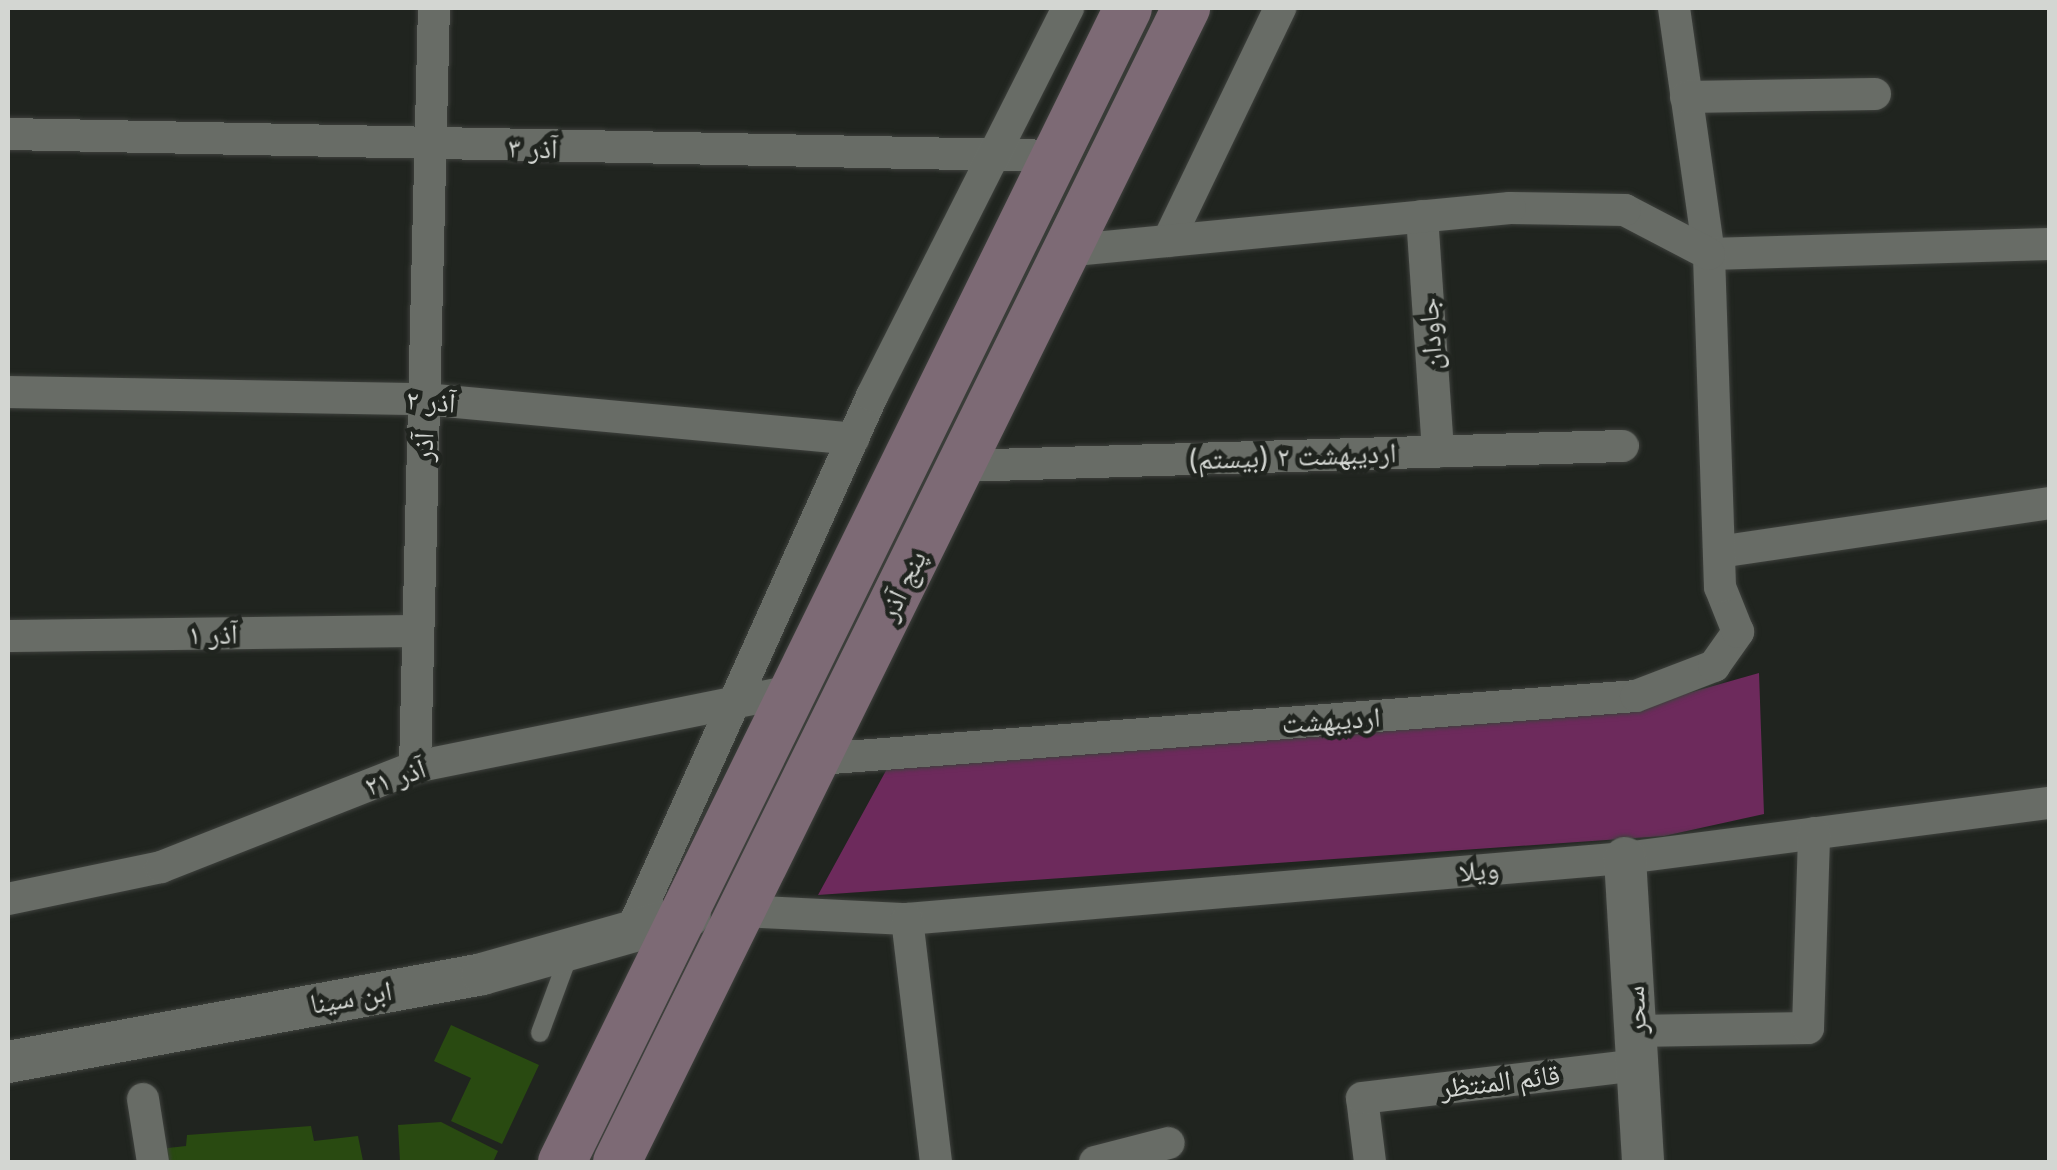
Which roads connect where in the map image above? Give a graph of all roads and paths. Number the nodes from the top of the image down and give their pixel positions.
1 (434, 8) edge
2 (1068, 8) edge
3 (1128, 8) edge
4 (1186, 8) edge
5 (1280, 8) edge
6 (1674, 8) edge
7 (1876, 94) dead end
8 (1686, 97) junction
9 (8, 134) edge
10 (431, 146) junction
11 (1000, 155) junction
12 (1058, 156) junction
13 (1422, 216) junction
14 (1168, 241) junction
15 (2050, 244) edge
16 (1066, 251) junction
17 (1709, 254) junction
18 (8, 392) edge
19 (424, 399) junction
20 (853, 439) junction
21 (1623, 446) dead end
22 (1438, 451) junction
23 (960, 466) junction
24 (2050, 503) edge
25 (1725, 551) junction
26 (418, 631) junction
27 (8, 636) edge
28 (792, 690) junction
29 (732, 700) junction
30 (818, 759) junction
31 (414, 767) junction
32 (2050, 803) edge
33 (1814, 833) junction
34 (1625, 858) junction
35 (8, 899) edge
36 (741, 910) junction
37 (690, 914) junction
38 (907, 920) junction
39 (629, 936) junction
40 (570, 952) junction
41 (540, 1032) dead end
42 (1637, 1048) junction
43 (8, 1062) edge
44 (143, 1099) dead end
45 (1169, 1143) dead end
46 (153, 1162) edge
47 (562, 1162) edge
48 (616, 1162) edge
49 (936, 1162) edge
50 (1095, 1162) edge
51 (1370, 1162) edge
52 (1644, 1162) edge

1 - 10 street, آذر
2 - 11 street
3 - 12 main road, پنج آذر
4 - 16 main road, پنج آذر
5 - 14 street
6 - 8 street, اردیبهشت
7 - 8 street
8 - 17 street, اردیبهشت
9 - 10 street, آذر ۳
10 - 11 street, آذر ۳
10 - 19 street, آذر
11 - 12 street, آذر ۳
11 - 20 street
12 - 28 main road, پنج آذر
13 - 14 street
13 - 17 street
13 - 22 street, جاودان
14 - 16 street
15 - 17 street
16 - 23 main road, پنج آذر
17 - 25 street, اردیبهشت
18 - 19 street, آذر ۲
19 - 20 street, آذر ۲
19 - 26 street, آذر
20 - 29 street
21 - 22 street, اردیبهشت ۲ (بیستم)
22 - 23 street, اردیبهشت ۲ (بیستم)
23 - 30 main road, پنج آذر
24 - 25 street
25 - 30 street, اردیبهشت
26 - 27 street, آذر ۱
26 - 31 street, آذر
28 - 29 street, آذر ۲۱
28 - 37 main road, پنج آذر
29 - 31 street, آذر ۲۱
29 - 39 street
30 - 36 main road, پنج آذر
31 - 35 street, آذر ۲۱
32 - 33 street, ویلا
33 - 34 street, ویلا
33 - 42 street, قائم المنتظر
34 - 38 street, ویلا
34 - 42 street, سحر
36 - 38 street, ویلا
36 - 48 main road, پنج آذر
37 - 39 street, ابن سینا
37 - 47 main road, پنج آذر
38 - 49 street
39 - 40 street, ابن سینا
40 - 41 lane
40 - 43 street, ابن سینا
42 - 51 street, قائم المنتظر
42 - 52 street, سحر
44 - 46 street
45 - 50 street

